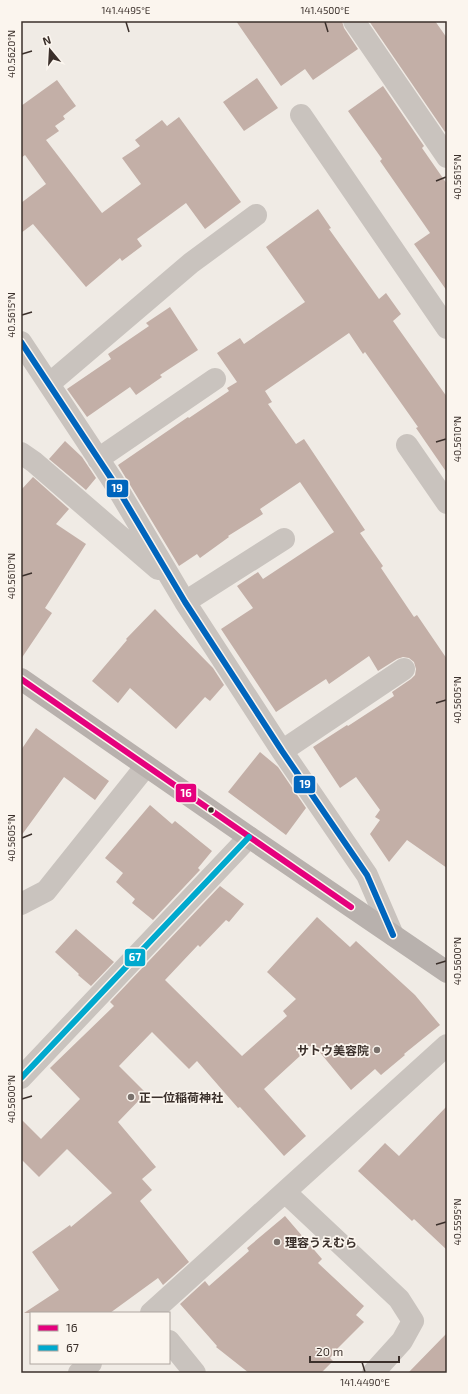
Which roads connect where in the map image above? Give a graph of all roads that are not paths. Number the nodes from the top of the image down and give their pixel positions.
1 (354, 21) edge
2 (302, 115) dead end
3 (447, 158) edge
4 (256, 215) dead end
5 (447, 328) edge
6 (21, 342) edge
7 (215, 379) dead end
8 (49, 384) junction
9 (407, 445) dead end
10 (21, 453) edge
11 (98, 459) junction
12 (447, 503) edge
13 (284, 539) dead end
14 (172, 582) junction
15 (185, 602) junction
16 (404, 670) dead end
17 (21, 679) edge
18 (282, 751) junction
19 (146, 766) junction
20 (249, 837) junction
21 (21, 904) edge
22 (393, 935) junction
23 (447, 972) edge
24 (447, 1045) edge
25 (21, 1078) edge
26 (285, 1192) junction
27 (152, 1312) edge
28 (170, 1342) edge
29 (91, 1364) edge
30 (80, 1373) edge
31 (195, 1373) edge
32 (373, 1373) edge

1 - 3 street
2 - 5 street
4 - 8 street
6 - 8 street
7 - 11 street
8 - 11 street
9 - 12 street
10 - 14 street
11 - 14 street
13 - 15 street
14 - 15 street
15 - 18 street
16 - 18 street
17 - 19 main road
18 - 22 street
19 - 20 main road
19 - 21 street
20 - 22 main road
20 - 25 street
22 - 23 main road
24 - 26 street
26 - 27 street
26 - 32 street
28 - 31 street
29 - 30 street

